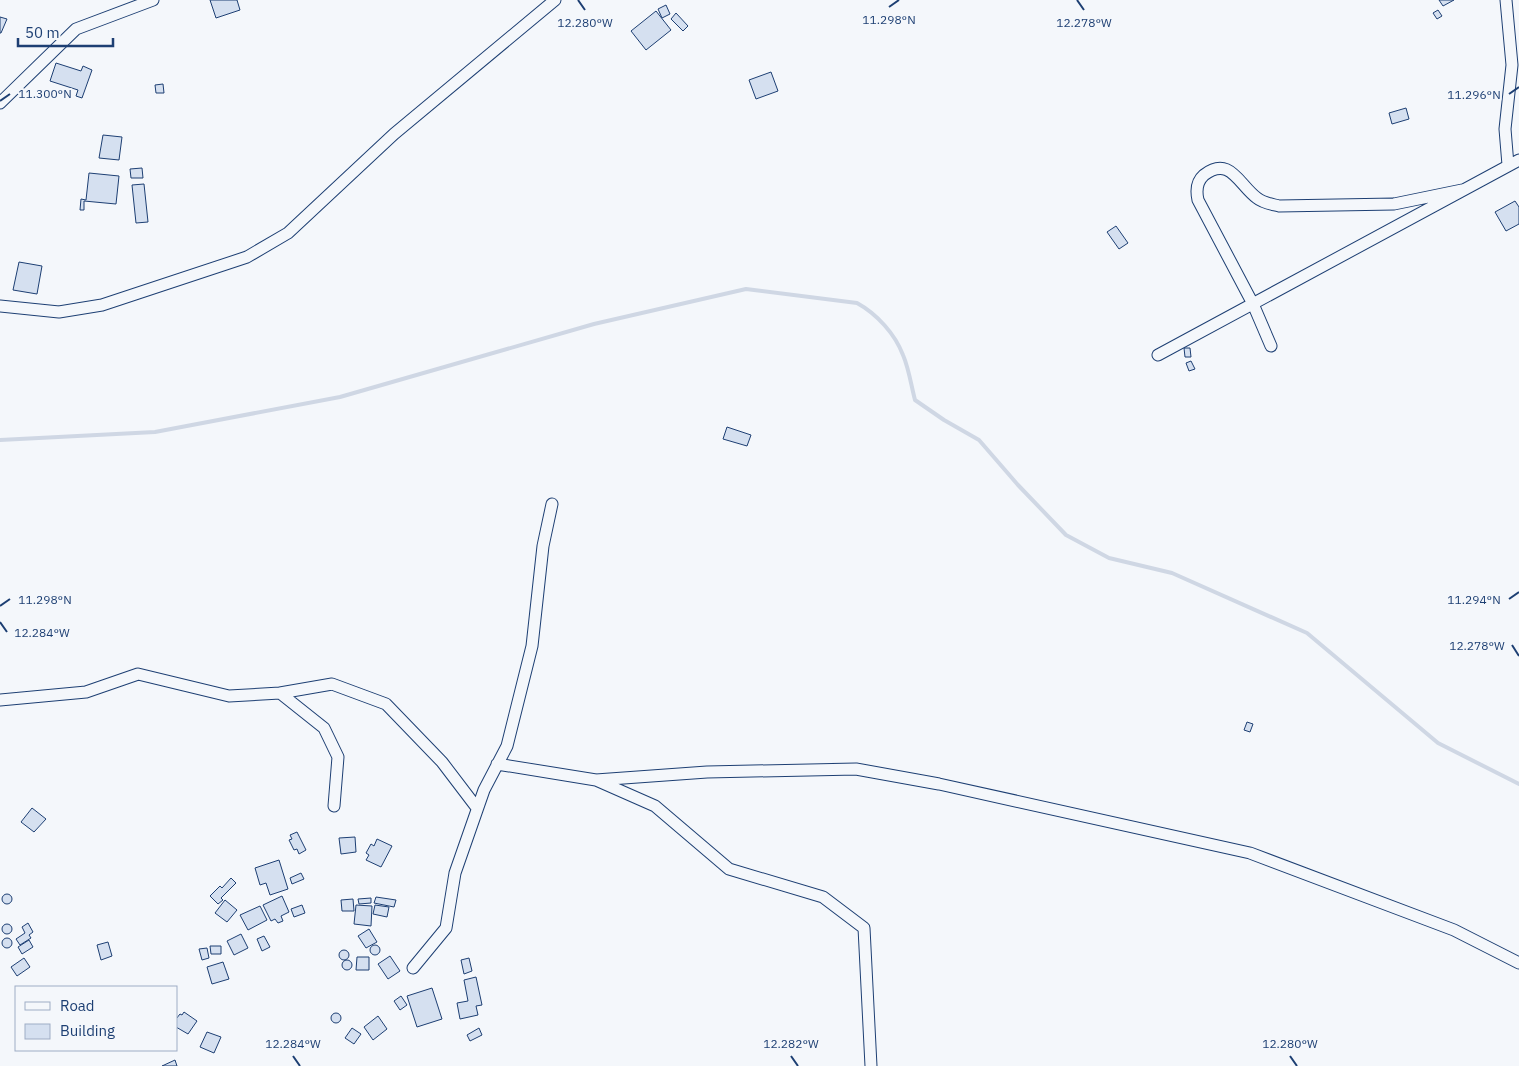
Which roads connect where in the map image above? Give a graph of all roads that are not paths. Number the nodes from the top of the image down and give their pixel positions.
1 (153, 0) edge
2 (555, 0) edge
3 (1506, 0) edge
4 (1511, 75) junction
5 (1519, 84) edge
6 (0, 103) edge
7 (1514, 163) edge
8 (1462, 190) junction
9 (1253, 304) junction
10 (0, 306) edge
11 (1271, 346) dead end
12 (1158, 355) dead end
13 (552, 504) dead end
14 (280, 693) junction
15 (0, 700) edge
16 (497, 764) junction
17 (596, 780) junction
18 (334, 806) dead end
19 (477, 808) junction
20 (1519, 963) edge
21 (413, 968) dead end
22 (871, 1066) edge

1 - 6 street
2 - 10 street
3 - 4 street
4 - 5 street
4 - 7 street
7 - 8 street
8 - 9 street
8 - 9 street
9 - 11 street
9 - 12 street
13 - 16 street
14 - 15 street
14 - 18 street
14 - 19 street
16 - 17 street
16 - 19 street
17 - 20 street
17 - 22 street
19 - 21 street

